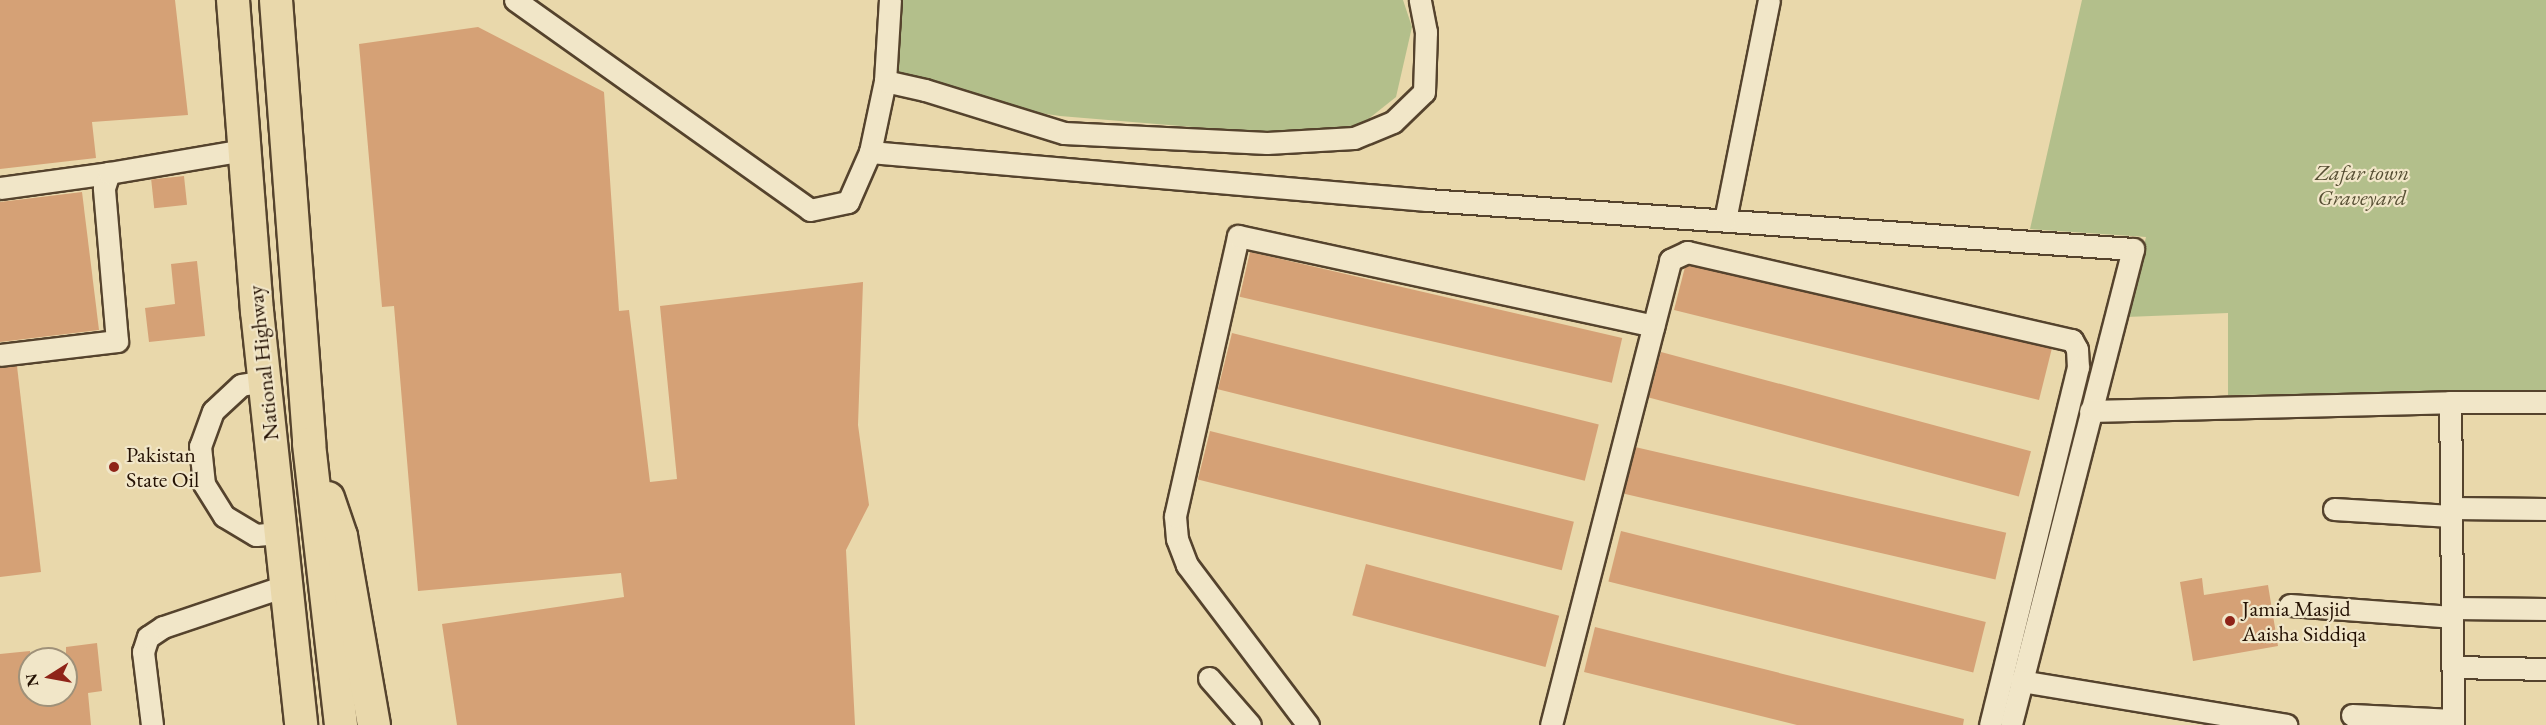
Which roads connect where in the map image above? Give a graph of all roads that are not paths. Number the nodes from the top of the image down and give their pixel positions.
1 (234, 0) edge
2 (276, 0) edge
3 (515, 0) edge
4 (890, 0) edge
5 (1420, 0) edge
6 (1769, 0) edge
7 (885, 81) junction
8 (243, 150) junction
9 (870, 152) junction
10 (109, 173) junction
11 (0, 188) edge
12 (1725, 220) junction
13 (1653, 326) junction
14 (0, 355) edge
15 (265, 381) junction
16 (2450, 402) junction
17 (2546, 402) edge
18 (2090, 411) junction
19 (309, 444) junction
20 (2334, 508) dead end
21 (2546, 509) edge
22 (2451, 512) junction
23 (281, 533) junction
24 (285, 586) junction
25 (2290, 605) dead end
26 (2546, 609) edge
27 (2452, 613) junction
28 (2453, 668) junction
29 (2546, 669) edge
30 (1209, 678) dead end
31 (2021, 681) junction
32 (2352, 715) dead end
33 (2453, 722) edge
34 (152, 725) edge
35 (301, 725) edge
36 (341, 725) edge
37 (374, 725) edge
38 (1250, 725) edge
39 (1308, 725) edge
40 (1551, 725) edge
41 (1990, 725) edge
42 (2011, 725) edge
43 (2286, 725) edge

1 - 8 highway, National Highway
2 - 19 highway, National Highway
3 - 9 street
4 - 7 street
5 - 7 street
6 - 12 street
7 - 9 street
8 - 10 street
8 - 15 highway, National Highway
9 - 12 street
10 - 11 street
10 - 14 street
12 - 18 street
13 - 39 street
13 - 40 street
13 - 41 street
15 - 23 highway, National Highway
15 - 23 street
16 - 17 street
16 - 18 street
16 - 22 street
18 - 31 street
19 - 36 highway, National Highway
19 - 37 highway
20 - 22 street
21 - 22 street
22 - 27 street
23 - 24 highway, National Highway
24 - 34 street
24 - 35 highway, National Highway
25 - 27 street
26 - 27 street
27 - 28 street
28 - 29 street
28 - 33 street
30 - 38 street
31 - 42 street
31 - 43 street
32 - 33 street

